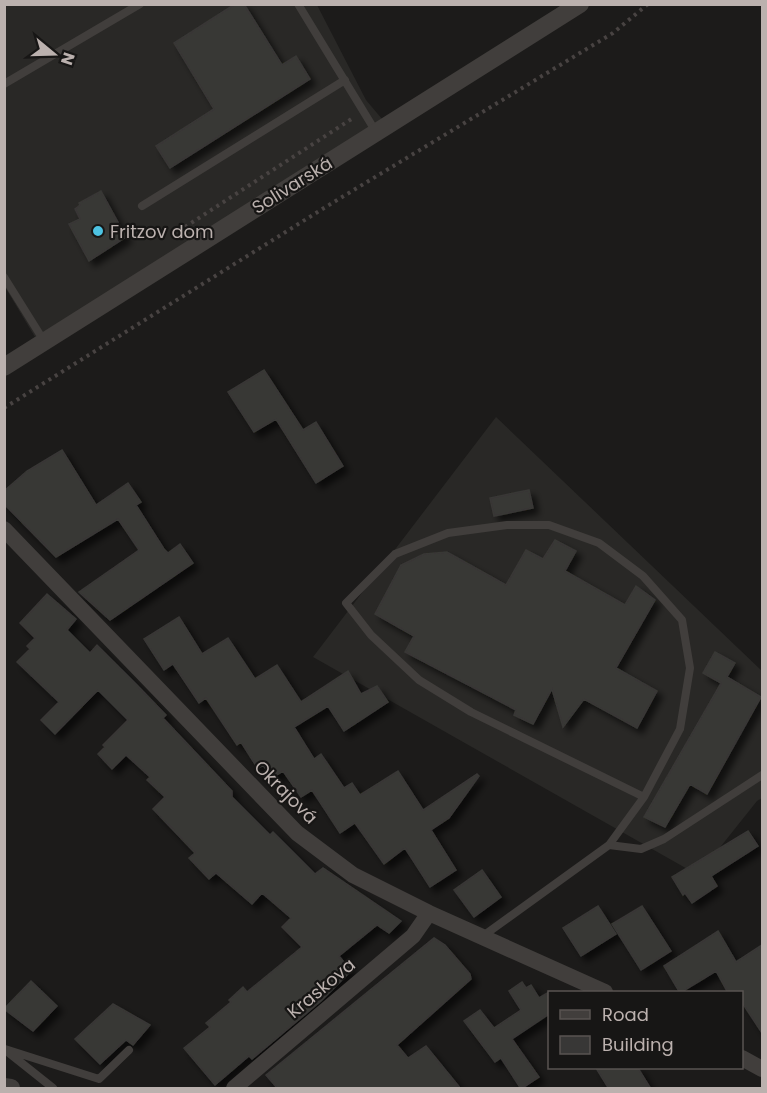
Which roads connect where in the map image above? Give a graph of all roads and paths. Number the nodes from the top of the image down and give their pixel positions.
1 (140, 4) edge
2 (298, 4) edge
3 (580, 4) edge
4 (648, 4) edge
5 (345, 80) junction
6 (4, 84) edge
7 (376, 132) junction
8 (142, 206) dead end
9 (4, 277) edge
10 (44, 341) junction
11 (4, 367) edge
12 (4, 408) edge
13 (4, 529) edge
14 (762, 776) edge
15 (644, 797) junction
16 (609, 845) junction
17 (429, 914) junction
18 (483, 936) junction
19 (601, 991) edge
20 (5, 1049) edge
21 (129, 1050) dead end
22 (743, 1059) edge
23 (762, 1069) edge
24 (4, 1087) edge
25 (11, 1089) edge
26 (53, 1089) edge
27 (234, 1089) edge

1 - 6 lane
2 - 5 lane
3 - 7 street, Solivarská
4 - 12 path
5 - 7 lane
5 - 8 lane
7 - 10 street, Solivarská
9 - 10 lane
10 - 11 street, Solivarská
13 - 17 street, Okrajová
14 - 16 lane
15 - 15 lane
15 - 16 lane
16 - 18 lane
17 - 18 street, Okrajová
17 - 27 street, Kraskova
18 - 19 street, Okrajová
20 - 21 lane
20 - 26 lane
22 - 23 street
24 - 25 street

